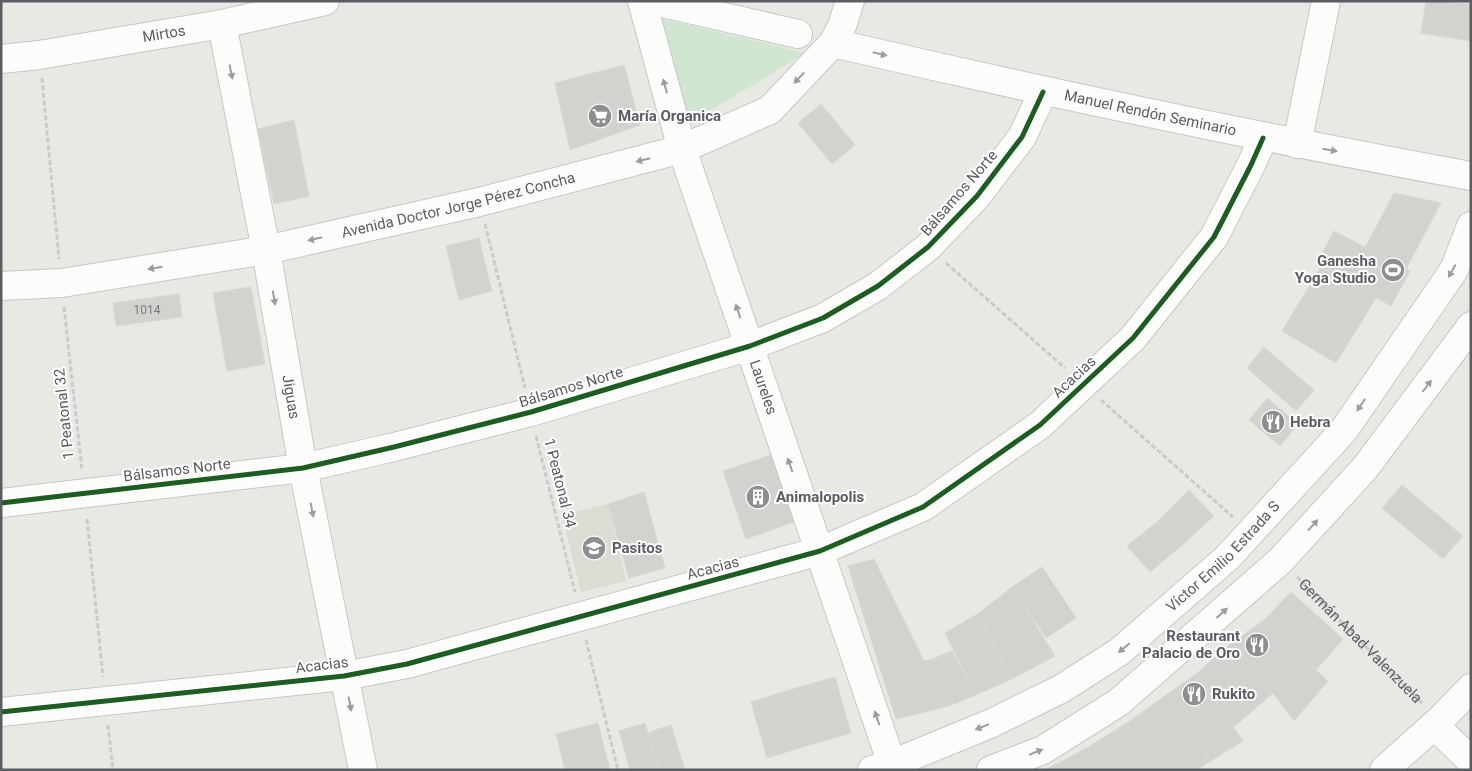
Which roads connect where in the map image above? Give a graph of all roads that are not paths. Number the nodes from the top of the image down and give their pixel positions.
1 (325, 1) edge
2 (642, 1) edge
3 (654, 1) edge
4 (850, 1) edge
5 (1326, 1) edge
6 (222, 24) junction
7 (798, 34) dead end
8 (832, 43) junction
9 (1, 59) edge
10 (1043, 92) junction
11 (1263, 138) junction
12 (1297, 144) junction
13 (682, 150) junction
14 (1471, 176) edge
15 (1471, 226) edge
16 (266, 250) junction
17 (1, 286) edge
18 (1471, 326) edge
19 (750, 346) junction
20 (303, 468) junction
21 (1, 503) edge
22 (1251, 533) junction
23 (820, 551) junction
24 (1280, 561) junction
25 (344, 676) junction
26 (1471, 688) edge
27 (1, 712) edge
28 (1437, 723) junction
29 (1471, 761) edge
30 (886, 768) edge
31 (363, 770) edge
32 (991, 770) edge
33 (1384, 770) edge

1 - 6 street, Mirtos
13 -> 2 street, Laureles
3 - 7 street
4 - 8 street, Avenida Doctor Jorge Pérez Concha
5 - 12 street
6 - 9 street, Mirtos
6 -> 16 street, Jiguas
8 -> 10 street, Manuel Rendón Seminario
8 -> 13 street, Avenida Doctor Jorge Pérez Concha
10 - 11 street, Manuel Rendón Seminario
10 - 19 street, Bálsamos Norte
11 - 12 street, Manuel Rendón Seminario
11 - 23 street, Acacias
12 -> 14 street, Manuel Rendón Seminario
13 -> 16 street, Avenida Doctor Jorge Pérez Concha
19 -> 13 street, Laureles
15 -> 22 street, Víctor Emilio Estrada S
16 -> 17 street, Avenida Doctor Jorge Pérez Concha
16 -> 20 street, Jiguas
24 -> 18 street
19 - 20 street, Bálsamos Norte
23 -> 19 street, Laureles
20 - 21 street, Bálsamos Norte
20 -> 25 street, Jiguas
22 - 24 street
22 -> 30 street, Víctor Emilio Estrada S
23 - 25 street, Acacias
30 -> 23 street, Laureles
32 -> 24 street
25 - 27 street, Acacias
25 -> 31 street, Jiguas
26 - 28 street
28 - 29 street
28 - 33 street

